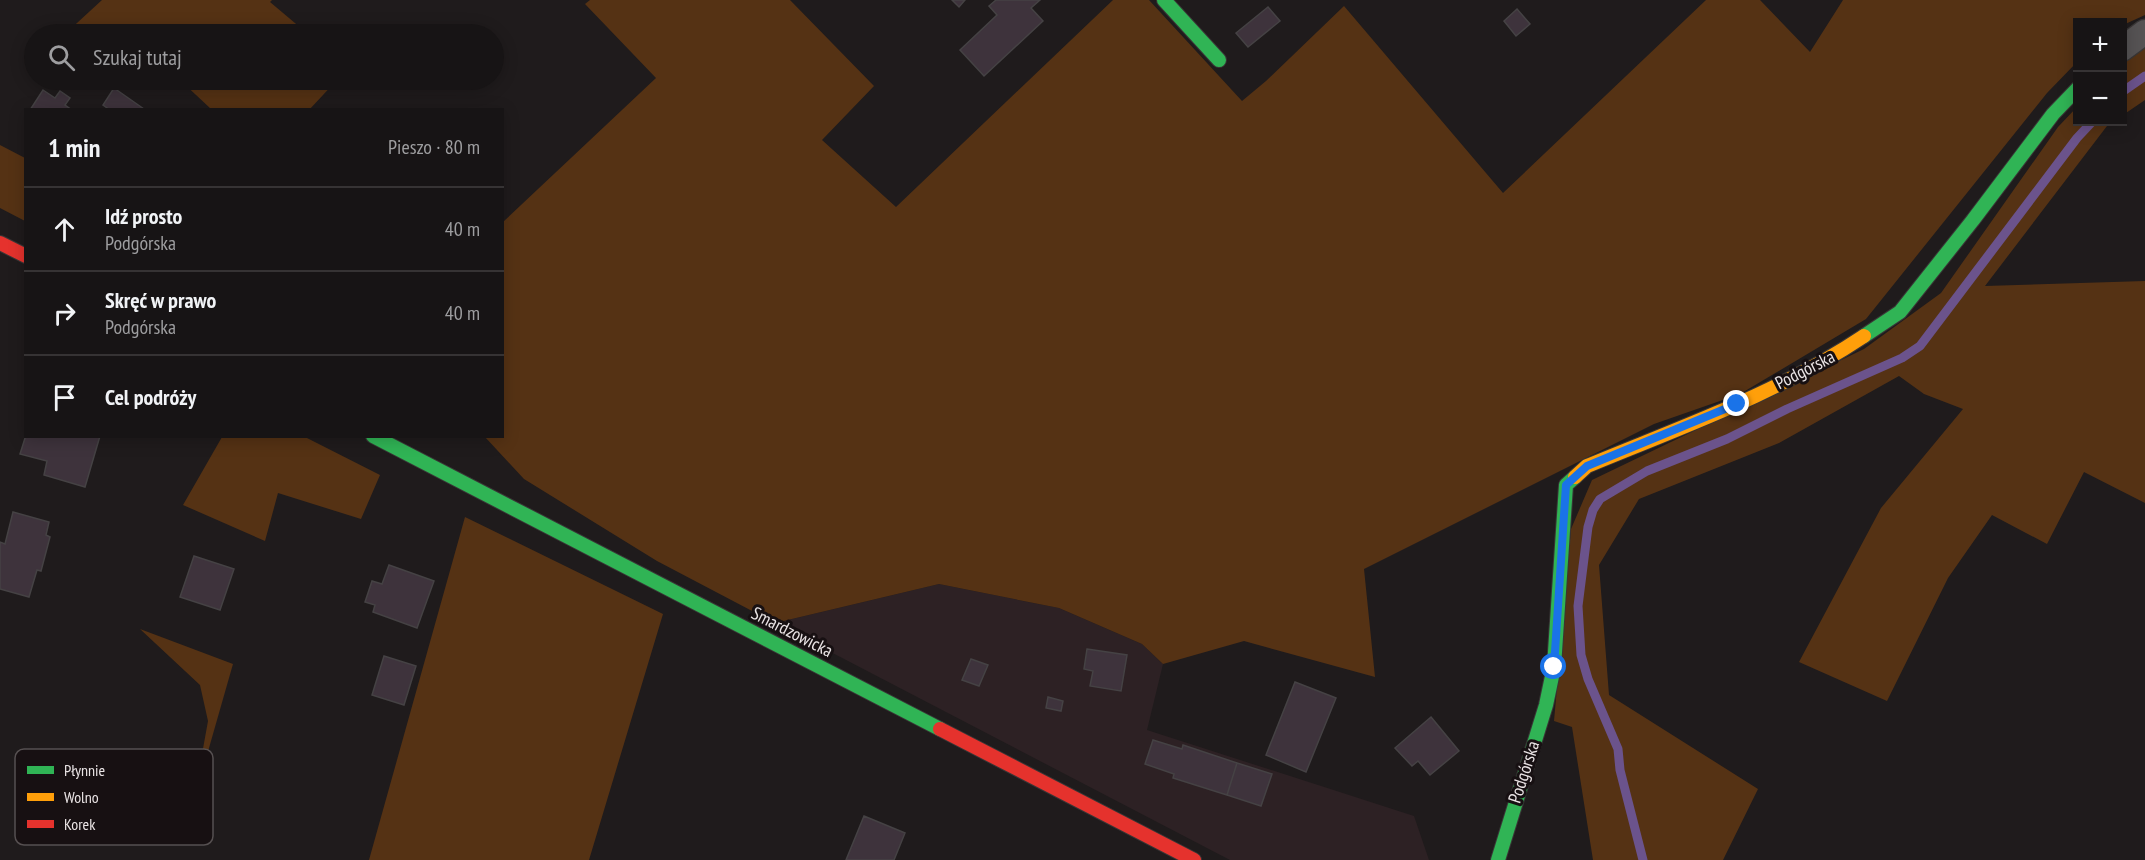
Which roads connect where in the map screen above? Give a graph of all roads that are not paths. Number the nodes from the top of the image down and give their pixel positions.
1 (1164, 0) edge
2 (2145, 32) edge
3 (2127, 45) edge
4 (1219, 60) dead end
5 (2073, 93) edge
6 (0, 243) edge
7 (24, 255) edge
8 (377, 438) edge
9 (1194, 860) edge
10 (1498, 860) edge

1 - 4 street
2 - 3 street
5 - 10 street, Podgórska
6 - 7 street
8 - 9 street, Smardzowicka

